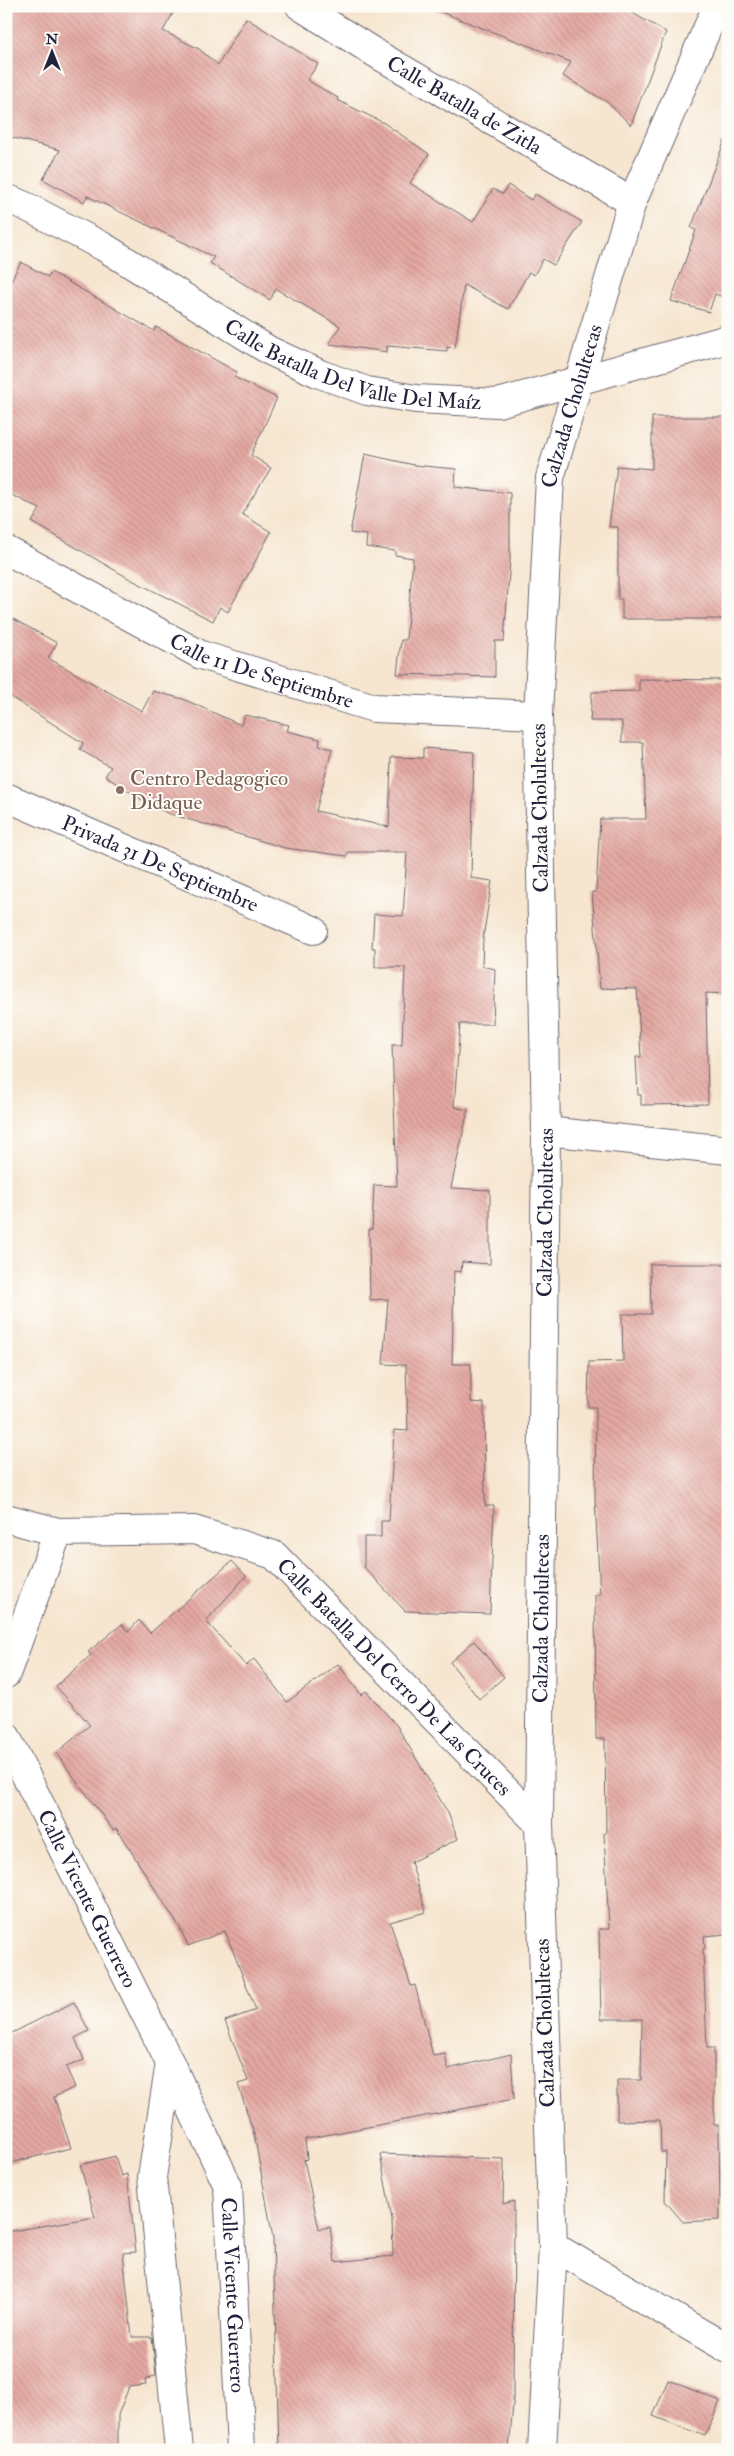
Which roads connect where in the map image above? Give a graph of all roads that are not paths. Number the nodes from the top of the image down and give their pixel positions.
1 (300, 6) edge
2 (716, 6) edge
3 (6, 198) edge
4 (632, 202) junction
5 (728, 339) edge
6 (578, 382) junction
7 (6, 550) edge
8 (538, 715) junction
9 (6, 798) edge
10 (313, 930) dead end
11 (546, 1131) junction
12 (728, 1150) edge
13 (6, 1518) edge
14 (58, 1532) junction
15 (6, 1674) edge
16 (6, 1736) edge
17 (539, 1824) junction
18 (170, 2063) junction
19 (553, 2246) junction
20 (728, 2349) edge
21 (179, 2450) edge
22 (241, 2450) edge
23 (542, 2450) edge

1 - 4 street, Calle Batalla de Zitla
2 - 4 street, Calzada Cholultecas
3 - 6 street, Calle Batalla Del Valle Del Maíz
4 - 6 street, Calzada Cholultecas
5 - 6 street, Calle Batalla Del Valle Del Maíz
6 - 8 street, Calzada Cholultecas
7 - 8 street, Calle 11 De Septiembre
8 - 11 street, Calzada Cholultecas
9 - 10 street, Privada 31 De Septiembre
11 - 12 street
11 - 17 street, Calzada Cholultecas
13 - 14 street, Calle Batalla Del Cerro De Las Cruces
14 - 15 street
14 - 17 street, Calle Batalla Del Cerro De Las Cruces
16 - 18 street, Calle Vicente Guerrero
17 - 19 street, Calzada Cholultecas
18 - 21 street
18 - 22 street, Calle Vicente Guerrero
19 - 20 street
19 - 23 street, Calzada Cholultecas

